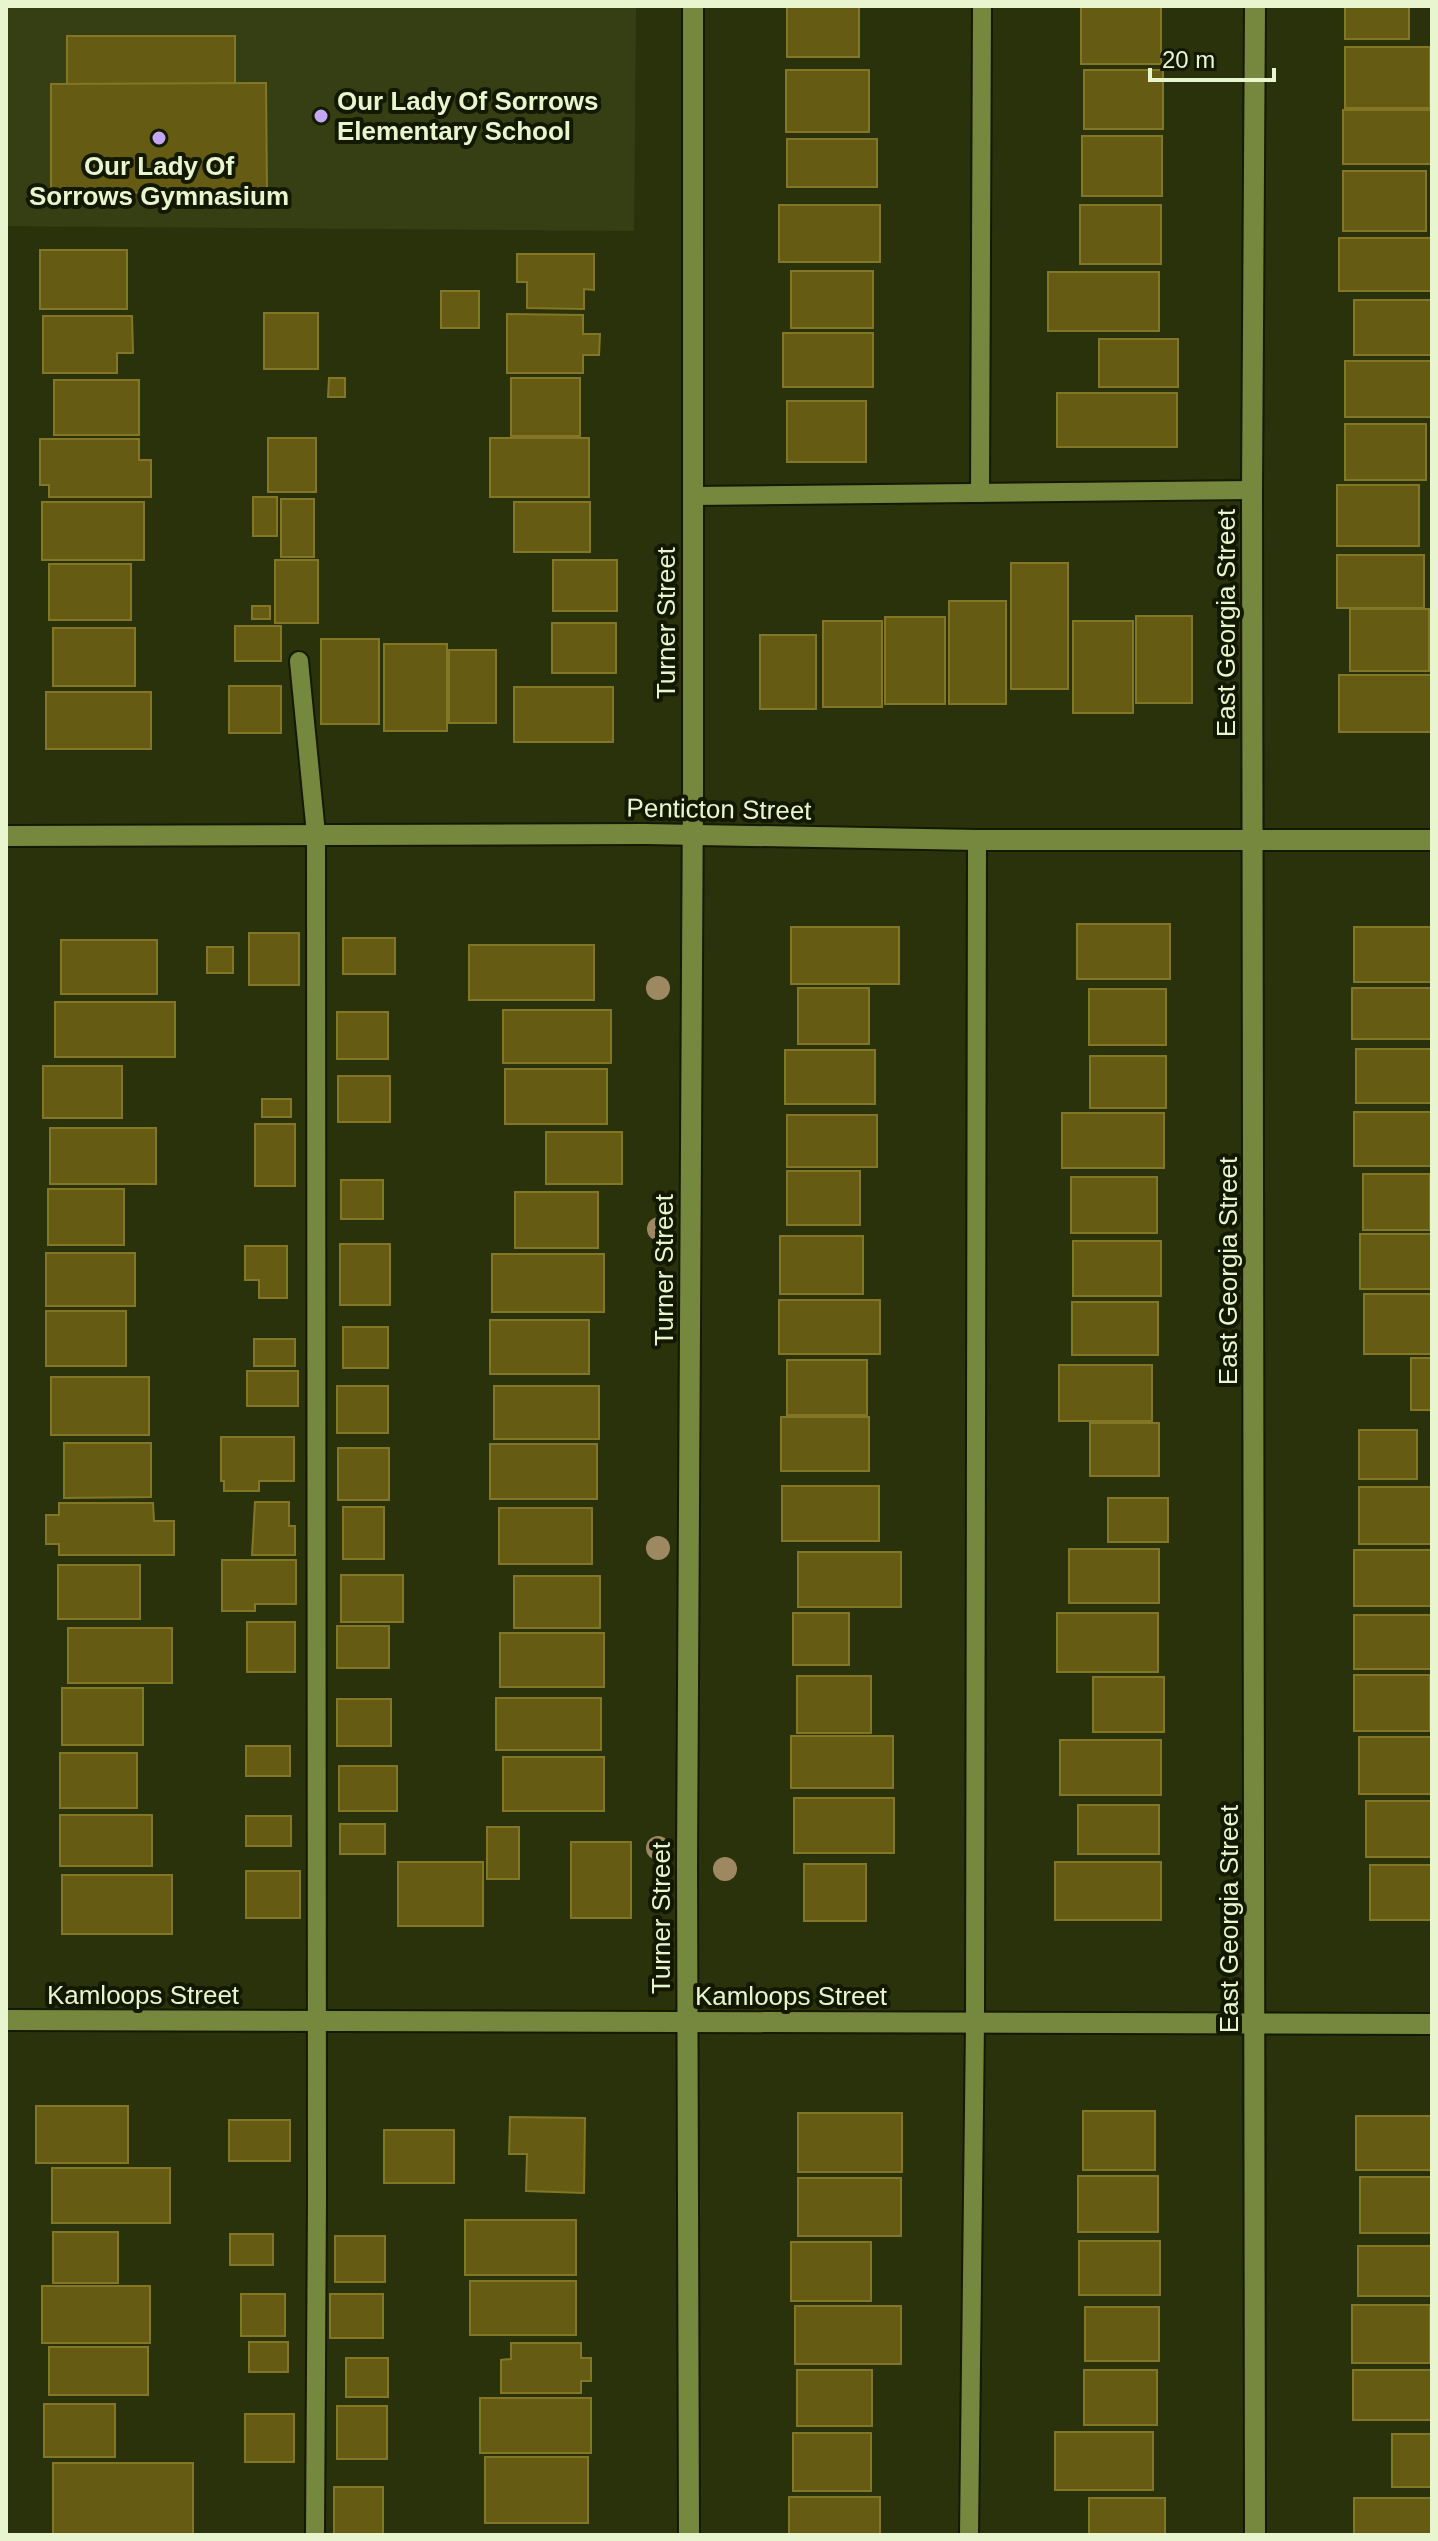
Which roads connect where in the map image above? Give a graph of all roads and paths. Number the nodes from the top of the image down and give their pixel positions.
1 (693, 6) edge
2 (982, 6) edge
3 (1255, 6) edge
4 (1252, 490) junction
5 (980, 493) junction
6 (692, 496) junction
7 (299, 661) dead end
8 (316, 834) junction
9 (692, 835) junction
10 (6, 836) edge
11 (977, 840) junction
12 (1254, 840) junction
13 (1432, 840) edge
14 (6, 2020) edge
15 (317, 2021) junction
16 (687, 2022) junction
17 (975, 2023) junction
18 (1255, 2024) junction
19 (1432, 2024) edge
20 (315, 2535) edge
21 (689, 2535) edge
22 (969, 2535) edge
23 (1255, 2535) edge

1 - 6 street, Turner Street
2 - 5 lane
3 - 4 street, East Georgia Street
4 - 5 lane
4 - 12 street, East Georgia Street
5 - 6 lane
6 - 9 street, Turner Street
7 - 8 lane
8 - 9 street, Penticton Street
8 - 10 street, Penticton Street
8 - 15 lane
9 - 11 street, Penticton Street
9 - 16 street, Turner Street
11 - 12 street, Penticton Street
11 - 17 lane
12 - 13 street, Penticton Street
12 - 18 street, East Georgia Street
14 - 15 street, Kamloops Street
15 - 16 street, Kamloops Street
15 - 20 lane
16 - 17 street, Kamloops Street
16 - 21 street, Turner Street
17 - 18 street, Kamloops Street
17 - 22 lane
18 - 19 street, Kamloops Street
18 - 23 street, East Georgia Street

